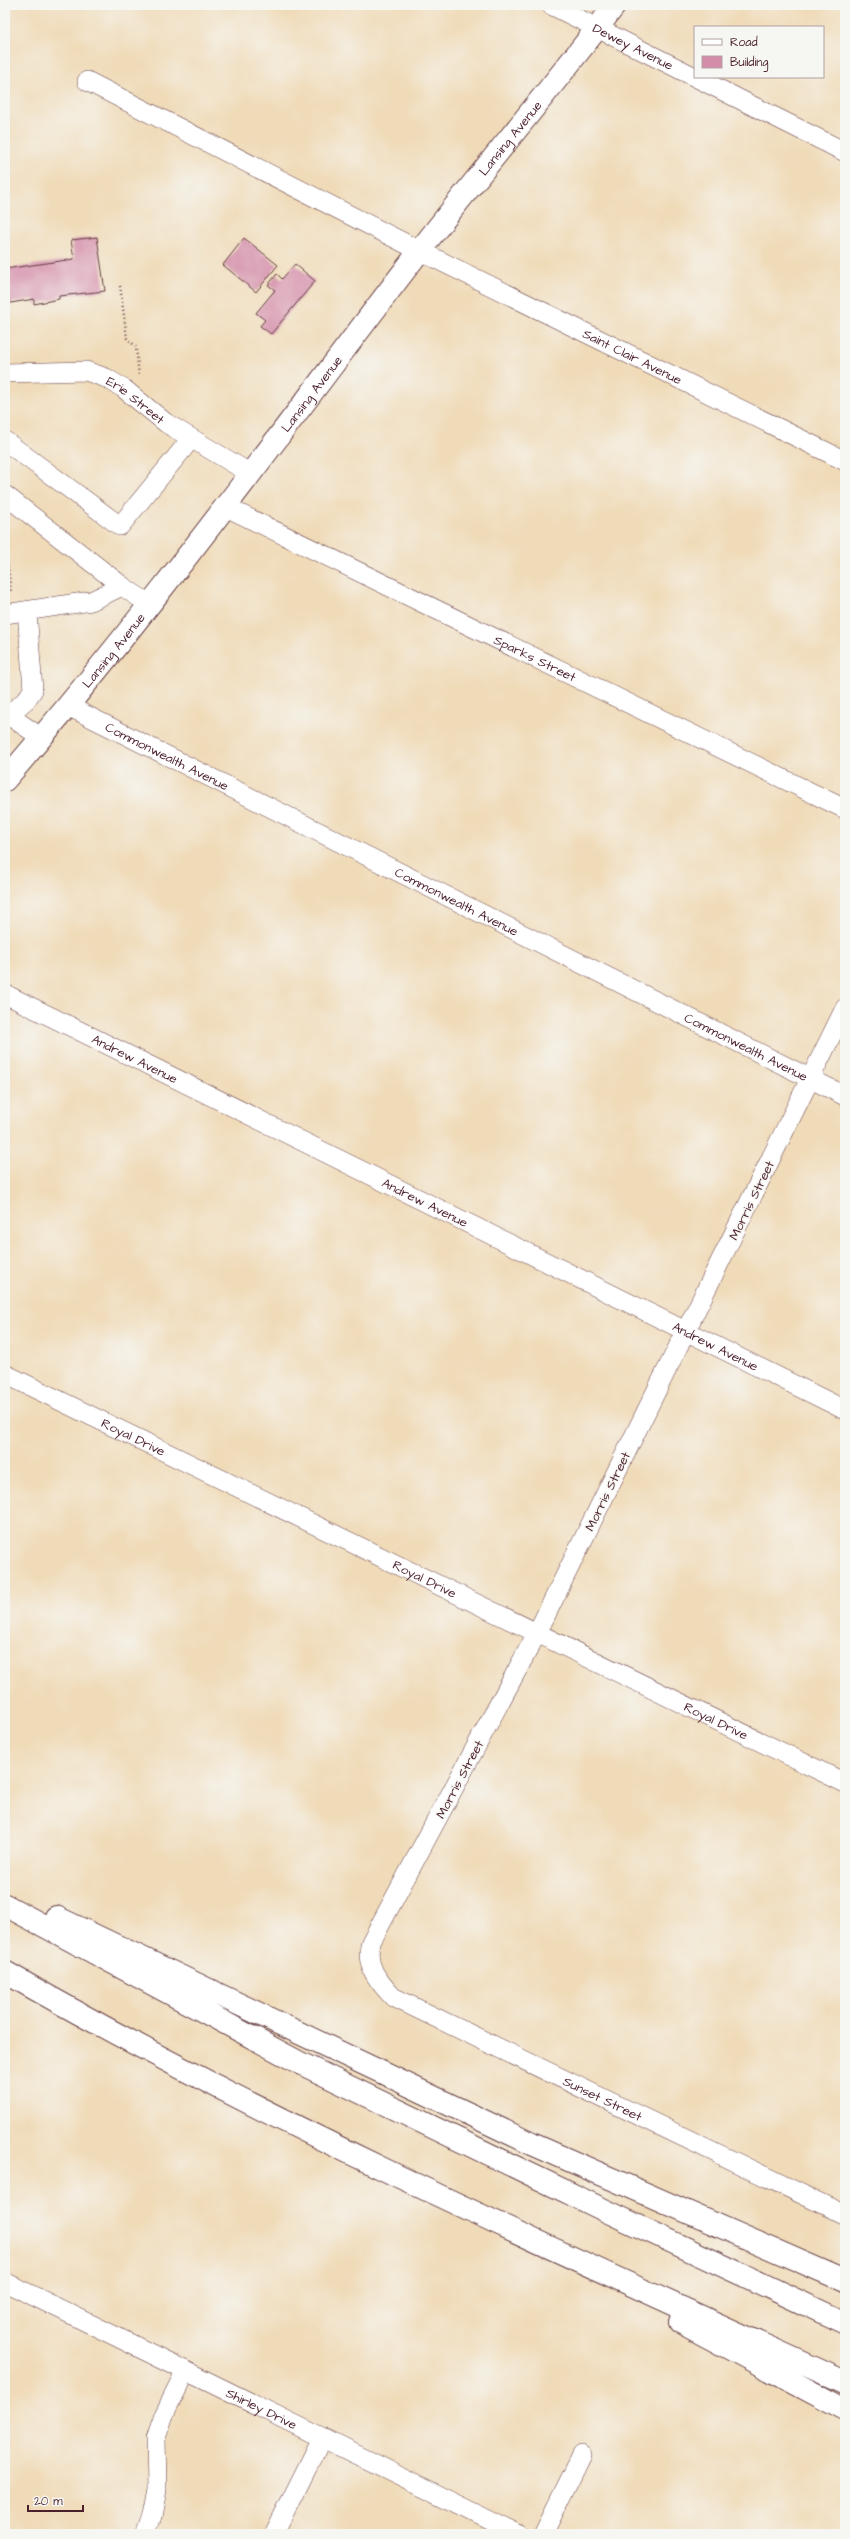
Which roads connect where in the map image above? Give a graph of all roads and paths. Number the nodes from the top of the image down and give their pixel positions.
1 (551, 5) edge
2 (615, 5) edge
3 (598, 28) junction
4 (694, 76) edge
5 (698, 78) edge
6 (87, 81) dead end
7 (845, 152) edge
8 (420, 251) junction
9 (120, 286) dead end
10 (5, 373) edge
11 (140, 385) dead end
12 (191, 440) junction
13 (5, 441) edge
14 (845, 461) edge
15 (252, 474) junction
16 (5, 495) edge
17 (226, 507) junction
18 (5, 542) edge
19 (122, 586) junction
20 (11, 593) dead end
21 (149, 604) junction
22 (27, 611) junction
23 (5, 614) edge
24 (68, 706) junction
25 (7, 717) edge
26 (42, 738) junction
27 (5, 780) edge
28 (845, 809) edge
29 (5, 994) edge
30 (845, 1008) edge
31 (810, 1079) junction
32 (845, 1096) edge
33 (686, 1331) junction
34 (5, 1374) edge
35 (845, 1410) edge
36 (537, 1633) junction
37 (845, 1783) edge
38 (5, 1894) edge
39 (5, 1905) edge
40 (371, 1969) joint
41 (5, 1972) edge
42 (845, 2215) edge
43 (490, 2221) junction
44 (845, 2280) edge
45 (5, 2282) edge
46 (845, 2323) edge
47 (186, 2371) junction
48 (845, 2382) edge
49 (845, 2410) edge
50 (322, 2438) junction
51 (582, 2455) dead end
52 (145, 2534) edge
53 (274, 2534) edge
54 (518, 2534) edge
55 (543, 2534) edge

1 - 3 street, Dewey Avenue
2 - 3 main road, Lansing Avenue
3 - 4 street, Dewey Avenue
3 - 8 main road, Lansing Avenue
5 - 7 street, Dewey Avenue
6 - 8 street, Saint Clair Avenue
8 - 14 street, Saint Clair Avenue
8 - 15 main road, Lansing Avenue
9 - 11 path
10 - 12 street, Erie Street
12 - 13 street
12 - 15 street, Erie Street
15 - 17 main road, Lansing Avenue
16 - 19 street
17 - 21 main road, Lansing Avenue
17 - 28 street, Sparks Street
18 - 20 path
19 - 21 street
19 - 22 street
21 - 24 main road, Lansing Avenue
22 - 23 street
22 - 25 street
24 - 26 main road, Lansing Avenue
24 - 31 street, Commonwealth Avenue
25 - 26 street
26 - 27 main road, Lansing Avenue
29 - 33 street, Andrew Avenue
30 - 31 street, Morris Street
31 - 32 street, Commonwealth Avenue
31 - 33 street, Morris Street
33 - 35 street, Andrew Avenue
33 - 36 street, Morris Street
34 - 36 street, Royal Drive
36 - 37 street, Royal Drive
36 - 40 street, Morris Street
38 - 44 main road
39 - 46 main road
40 - 42 street, Sunset Street
41 - 43 main road
43 - 48 main road
43 - 49 main road
45 - 47 street, Shirley Drive
47 - 50 street, Shirley Drive
47 - 52 street
50 - 53 street
50 - 54 street, Shirley Drive
51 - 55 street

